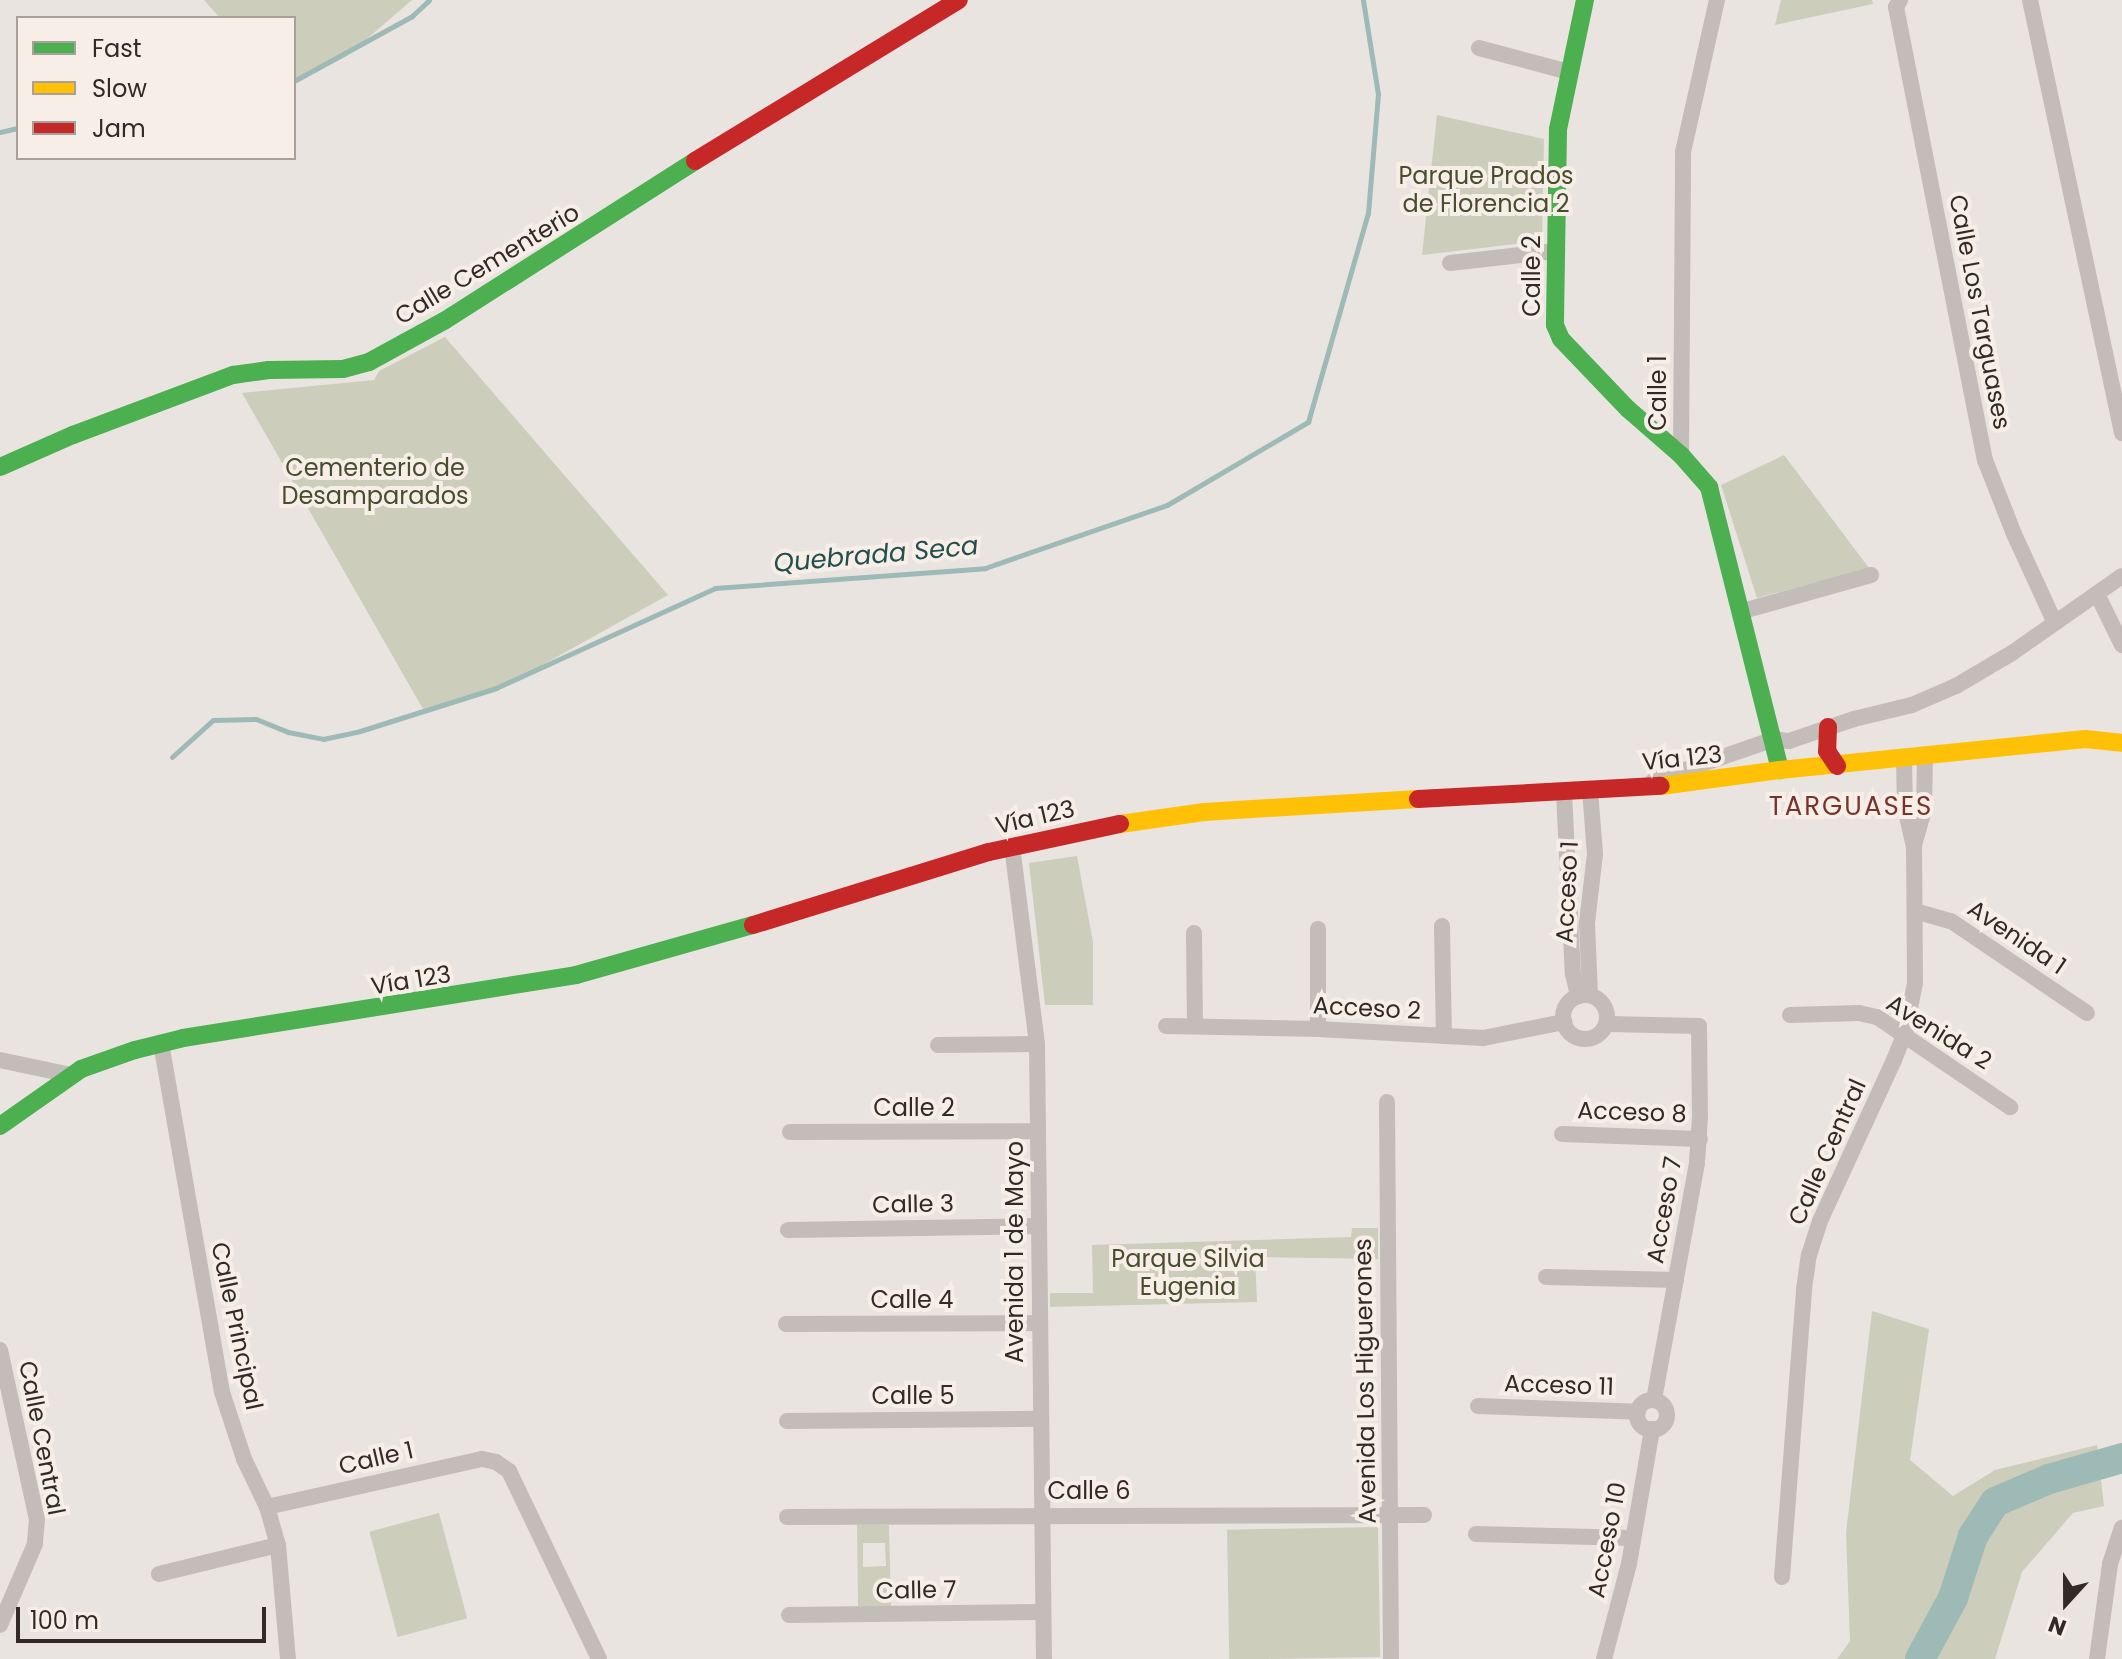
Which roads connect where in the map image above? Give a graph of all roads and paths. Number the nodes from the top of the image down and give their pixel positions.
1 (959, 0) edge
2 (1585, 0) edge
3 (1717, 0) edge
4 (1900, 0) edge
5 (2030, 0) edge
6 (1479, 48) dead end
7 (1569, 72) junction
8 (1555, 251) junction
9 (1450, 263) dead end
10 (2122, 433) edge
11 (1681, 455) junction
12 (0, 467) edge
13 (1871, 575) dead end
14 (2122, 576) edge
15 (2097, 594) junction
16 (1743, 611) junction
17 (2055, 623) junction
18 (2122, 645) edge
19 (1828, 727) junction
20 (1774, 739) junction
21 (2122, 743) edge
22 (1925, 757) junction
23 (1904, 760) junction
24 (1837, 766) junction
25 (1780, 770) junction
26 (1635, 787) junction
27 (1590, 791) junction
28 (1564, 793) junction
29 (1594, 832) junction
30 (1566, 835) junction
31 (1012, 846) junction
32 (1914, 847) junction
33 (1915, 911) junction
34 (1587, 923) junction
35 (1442, 926) dead end
36 (1570, 926) junction
37 (1318, 929) dead end
38 (1194, 933) dead end
39 (1584, 996) junction
40 (2087, 1013) dead end
41 (1790, 1015) dead end
42 (1564, 1022) junction
43 (1607, 1024) junction
44 (1166, 1026) dead end
45 (1195, 1026) junction
46 (1318, 1029) junction
47 (1905, 1033) junction
48 (1444, 1036) junction
49 (161, 1043) junction
50 (1037, 1044) junction
51 (938, 1045) dead end
52 (0, 1060) edge
53 (71, 1075) junction
54 (1387, 1102) dead end
55 (2010, 1107) dead end
56 (0, 1126) edge
57 (1038, 1131) junction
58 (790, 1132) dead end
59 (1562, 1134) dead end
60 (1700, 1139) junction
61 (1038, 1226) junction
62 (788, 1230) dead end
63 (1546, 1277) dead end
64 (1676, 1280) junction
65 (1039, 1323) junction
66 (786, 1324) dead end
67 (0, 1350) edge
68 (1654, 1400) junction
69 (1478, 1406) dead end
70 (1638, 1412) junction
71 (1040, 1419) junction
72 (787, 1421) dead end
73 (1652, 1429) junction
74 (267, 1507) junction
75 (1041, 1515) junction
76 (1424, 1515) dead end
77 (1391, 1516) junction
78 (787, 1517) dead end
79 (2122, 1528) edge
80 (1476, 1534) dead end
81 (1633, 1538) junction
82 (278, 1545) junction
83 (159, 1574) dead end
84 (1782, 1577) dead end
85 (1042, 1612) junction
86 (789, 1615) dead end
87 (0, 1625) edge
88 (592, 1657) edge
89 (288, 1659) edge
90 (1044, 1659) edge
91 (1391, 1659) edge
92 (1604, 1659) edge
93 (2097, 1659) edge

1 - 12 main road, Calle Cementerio
2 - 7 main road, Calle 2
3 - 11 street, Calle 1
4 - 17 street, Calle Los Targuases
5 - 10 street
6 - 7 street
7 - 8 main road, Calle 2
8 - 9 street
8 - 11 main road, Calle 2
11 - 16 main road, Calle 1
13 - 16 street
14 - 15 street
15 - 17 street
15 - 18 street
16 - 20 main road, Calle 1
17 - 19 street
19 - 20 street
19 - 24 main road
20 - 25 main road, Calle 1
20 - 26 street
21 - 22 main road, Vía 123
22 - 23 main road, Vía 123
22 - 32 street, Calle Central
23 - 24 main road, Vía 123
23 - 32 street, Calle Central
24 - 25 main road, Vía 123
25 - 26 main road, Vía 123
26 - 27 main road, Vía 123
27 - 28 main road, Vía 123
27 - 29 street, Acceso 1
28 - 30 street, Acceso 1
28 - 31 main road, Vía 123
29 - 30 street
29 - 34 street, Acceso 1
30 - 36 street, Acceso 1
31 - 49 main road, Vía 123
31 - 50 street, Avenida 1 de Mayo
32 - 33 street, Calle Central
33 - 40 street, Avenida 1
33 - 47 street, Calle Central
34 - 36 street
34 - 39 street, Acceso 1
35 - 48 street
36 - 39 street, Acceso 1
37 - 46 street
38 - 45 street
39 - 42 street
39 - 43 street
41 - 47 street, Avenida 2
42 - 43 street
42 - 48 street, Acceso 2
43 - 60 street, Acceso 7
44 - 45 street, Acceso 2
45 - 46 street, Acceso 2
46 - 48 street, Acceso 2
47 - 55 street, Avenida 2
47 - 84 street, Calle Central
49 - 53 main road, Vía 123
49 - 74 street, Calle Principal
50 - 51 street
50 - 57 street, Avenida 1 de Mayo
52 - 53 street
53 - 56 main road, Vía 123
54 - 77 street, Avenida Los Higuerones
57 - 58 street, Calle 2
57 - 61 street, Avenida 1 de Mayo
59 - 60 street, Acceso 8
60 - 64 street, Acceso 7
61 - 62 street, Calle 3
61 - 65 street, Avenida 1 de Mayo
63 - 64 street
64 - 68 street, Acceso 7
65 - 66 street, Calle 4
65 - 71 street, Avenida 1 de Mayo
67 - 87 street, Calle Central
68 - 70 street
68 - 73 street
69 - 70 street, Acceso 11
70 - 73 street
71 - 72 street, Calle 5
71 - 75 street, Avenida 1 de Mayo
73 - 81 street, Acceso 10
74 - 82 street, Calle Principal
74 - 88 street, Calle 1
75 - 77 street, Calle 6
75 - 78 street, Calle 6
75 - 85 street, Avenida 1 de Mayo
76 - 77 street, Calle 6
77 - 91 street, Avenida Los Higuerones
79 - 93 street
80 - 81 street
81 - 92 street, Acceso 10
82 - 83 street
82 - 89 street, Calle Principal
85 - 86 street, Calle 7
85 - 90 street, Avenida 1 de Mayo

